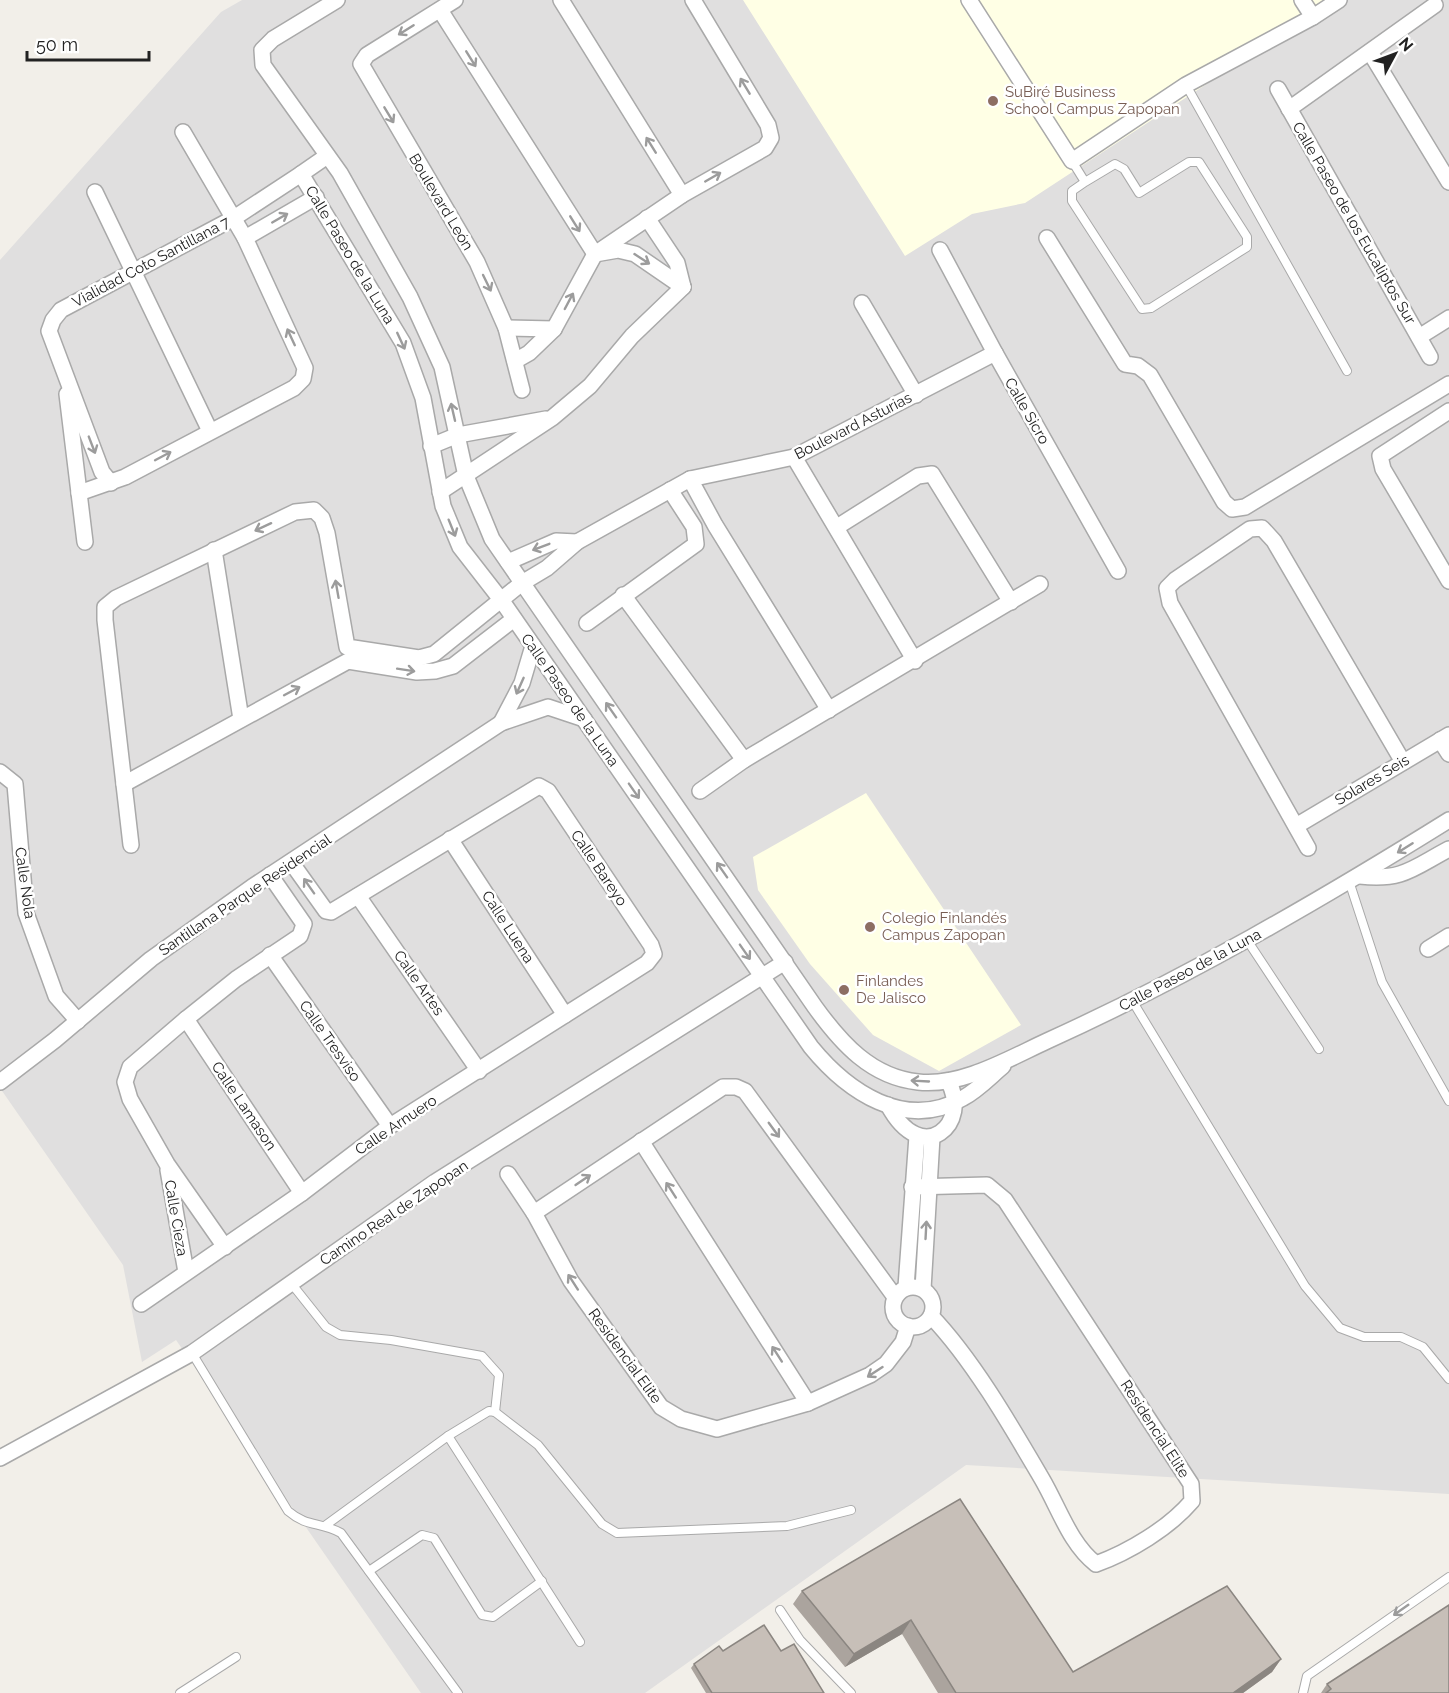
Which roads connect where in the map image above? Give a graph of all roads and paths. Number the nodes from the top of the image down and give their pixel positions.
1 (337, 0) edge
2 (455, 0) edge
3 (561, 0) edge
4 (693, 0) edge
5 (971, 0) edge
6 (1302, 0) edge
7 (1339, 0) edge
8 (1435, 5) dead end
9 (440, 10) junction
10 (1313, 17) junction
11 (1370, 51) junction
12 (1186, 85) junction
13 (1278, 89) dead end
14 (1289, 110) junction
15 (183, 132) dead end
16 (327, 156) junction
17 (1072, 160) junction
18 (301, 174) junction
19 (1448, 179) edge
20 (1085, 182) junction
21 (95, 192) dead end
22 (682, 195) junction
23 (316, 197) junction
24 (234, 218) junction
25 (647, 218) junction
26 (245, 238) junction
27 (1047, 238) dead end
28 (940, 250) dead end
29 (595, 255) junction
30 (132, 271) junction
31 (683, 287) junction
32 (862, 303) dead end
33 (1449, 318) edge
34 (506, 328) junction
35 (555, 329) junction
36 (1419, 337) junction
37 (994, 353) junction
38 (1430, 357) dead end
39 (515, 361) junction
40 (64, 370) junction
41 (1347, 371) dead end
42 (1449, 384) edge
43 (522, 390) dead end
44 (916, 394) junction
45 (1449, 411) edge
46 (552, 418) junction
47 (210, 431) junction
48 (458, 435) junction
49 (431, 446) junction
50 (794, 457) junction
51 (466, 476) junction
52 (690, 479) junction
53 (111, 483) junction
54 (670, 490) junction
55 (440, 492) junction
56 (79, 493) junction
57 (837, 527) junction
58 (85, 542) dead end
59 (577, 542) junction
60 (214, 550) junction
61 (508, 562) junction
62 (1118, 571) dead end
63 (1449, 581) edge
64 (522, 583) junction
65 (1040, 584) dead end
66 (622, 595) junction
67 (502, 601) junction
68 (1011, 602) junction
69 (514, 619) junction
70 (587, 623) dead end
71 (533, 646) junction
72 (915, 661) junction
73 (829, 710) junction
74 (241, 718) junction
75 (584, 719) junction
76 (501, 723) junction
77 (1445, 737) edge
78 (1449, 754) edge
79 (744, 760) junction
80 (1403, 762) junction
81 (2, 773) edge
82 (124, 784) junction
83 (700, 792) dead end
84 (677, 806) junction
85 (654, 820) junction
86 (1449, 820) edge
87 (1296, 826) junction
88 (450, 839) junction
89 (131, 845) dead end
90 (1308, 848) dead end
91 (1449, 849) edge
92 (291, 862) junction
93 (270, 875) junction
94 (1355, 878) junction
95 (358, 896) junction
96 (1449, 936) edge
97 (1246, 940) junction
98 (1428, 949) dead end
99 (654, 954) joint
100 (270, 955) junction
101 (785, 962) junction
102 (762, 977) junction
103 (1133, 1002) junction
104 (565, 1015) junction
105 (186, 1019) junction
106 (78, 1021) junction
107 (1319, 1049) dead end
108 (1016, 1055) junction
109 (479, 1071) junction
110 (948, 1081) junction
111 (0, 1082) edge
112 (1449, 1101) edge
113 (956, 1102) junction
114 (888, 1106) junction
115 (390, 1126) junction
116 (925, 1137) junction
117 (641, 1141) junction
118 (167, 1164) junction
119 (508, 1174) dead end
120 (929, 1186) junction
121 (912, 1187) junction
122 (302, 1193) junction
123 (534, 1213) junction
124 (225, 1246) junction
125 (186, 1272) junction
126 (291, 1283) junction
127 (923, 1289) junction
128 (901, 1292) junction
129 (141, 1304) dead end
130 (931, 1316) junction
131 (908, 1326) junction
132 (192, 1353) junction
133 (1449, 1379) edge
134 (808, 1403) junction
135 (495, 1412) junction
136 (448, 1436) junction
137 (0, 1458) edge
138 (851, 1510) dead end
139 (326, 1525) junction
140 (369, 1571) junction
141 (1449, 1577) edge
142 (542, 1581) junction
143 (780, 1610) dead end
144 (580, 1642) dead end
145 (236, 1657) dead end
146 (180, 1693) edge
147 (458, 1693) edge
148 (851, 1693) edge
149 (1303, 1693) edge

1 - 16 street
2 - 9 street, Boulevard León
22 -> 3 street
22 -> 4 street
5 - 17 street
6 - 10 street
7 - 10 street
8 - 11 street
9 -> 29 street
9 -> 34 street, Boulevard León
10 - 12 street
11 - 14 street
11 - 19 street
12 - 17 street
12 - 41 lane
13 - 14 street, Calle Paseo de los Eucaliptos Sur
14 - 36 street, Calle Paseo de los Eucaliptos Sur
15 - 24 street
16 - 18 street, Calle Paseo de la Luna
48 -> 16 street, Calle Paseo de la Luna
17 - 20 lane
18 - 23 street, Calle Paseo de la Luna
18 - 24 street, Vialidad Coto Santillana 7
20 - 20 lane
21 - 30 street
22 - 25 street
26 -> 23 street
23 -> 49 street, Calle Paseo de la Luna
24 - 26 street
24 - 30 street, Vialidad Coto Santillana 7
25 - 29 street
25 - 31 street
47 -> 26 street
27 - 42 street
28 - 37 street, Calle Sicro
29 -> 31 street
35 -> 29 street
30 - 40 street, Vialidad Coto Santillana 7
30 - 47 street
31 - 46 street
32 - 44 street
33 - 36 street
34 - 35 street
34 - 39 street
35 - 39 street
36 - 38 street, Calle Paseo de los Eucaliptos Sur
37 - 44 street, Boulevard Asturias
37 - 62 street, Calle Sicro
39 - 43 street
40 -> 53 street, Vialidad Coto Santillana 7
40 - 56 street
44 - 50 street, Boulevard Asturias
45 - 63 street
46 - 48 street
46 - 51 street
53 -> 47 street
48 - 49 street
48 - 51 street, Calle Paseo de la Luna
49 - 55 street, Calle Paseo de la Luna
50 - 52 street, Boulevard Asturias
50 - 57 street
51 - 55 street
51 - 61 street, Calle Paseo de la Luna
52 - 54 street, Boulevard Asturias
52 - 73 street
53 - 56 street
54 - 59 street, Boulevard Asturias
54 - 66 street
55 -> 67 street, Calle Paseo de la Luna
56 - 58 street
57 - 68 street
57 - 72 street
59 -> 61 street, Boulevard Asturias
59 - 64 street, Boulevard Asturias
67 -> 60 street, Boulevard Asturias
60 - 74 street
60 - 82 street
61 - 64 street, Calle Paseo de la Luna
64 - 67 street, Boulevard Asturias
84 -> 64 street, Calle Paseo de la Luna
65 - 68 street
66 - 70 street
66 - 79 street
67 - 69 street, Calle Paseo de la Luna
68 - 72 street
69 - 71 street, Calle Paseo de la Luna
74 -> 69 street
71 - 75 street, Calle Paseo de la Luna
71 -> 76 street
72 - 73 street
73 - 79 street
74 - 82 street
75 - 76 street, Santillana Parque Residencial
75 -> 85 street, Calle Paseo de la Luna
76 - 92 street, Santillana Parque Residencial
77 - 78 street
77 - 80 street, Solares Seis
79 - 83 street
80 - 87 street, Solares Seis
80 - 87 street
81 - 106 street, Calle Nola
82 - 89 street
84 - 85 street
101 -> 84 street, Calle Paseo de la Luna
85 -> 102 street, Calle Paseo de la Luna
86 -> 94 street, Calle Paseo de la Luna
87 - 90 street
88 - 95 street
88 - 99 street, Calle Bareyo
88 - 104 street, Calle Luena
91 - 94 street
92 - 93 street, Santillana Parque Residencial
95 -> 92 street
93 - 100 street
93 - 106 street, Santillana Parque Residencial
94 - 97 street, Calle Paseo de la Luna
94 - 112 lane
95 - 109 street, Calle Artes
96 - 98 street
97 - 103 street, Calle Paseo de la Luna
97 - 107 lane
99 - 104 street, Calle Arnuero
100 - 105 street
100 - 115 street, Calle Tresviso
101 - 102 street, Camino Real de Zapopan
110 -> 101 street, Calle Paseo de la Luna
102 - 114 street, Calle Paseo de la Luna
102 - 126 street, Camino Real de Zapopan
103 - 108 street, Calle Paseo de la Luna
103 - 133 lane
104 - 109 street, Calle Arnuero
105 - 118 street, Calle Cieza
105 - 122 street, Calle Lamason
106 - 111 street, Santillana Parque Residencial
108 - 110 street, Calle Paseo de la Luna
108 - 113 street, Calle Paseo de la Luna
109 - 115 street, Calle Arnuero
110 - 113 street
113 - 114 street, Calle Paseo de la Luna
113 - 116 street
114 - 116 street
115 - 122 street, Calle Arnuero
116 - 120 street
116 - 121 street
123 -> 117 street
117 -> 128 street
134 -> 117 street
118 - 124 street, Calle Cieza
118 - 125 street, Calle Cieza
119 - 123 street, Residencial Elite
120 - 121 street, Residencial Elite
127 -> 120 street
120 - 130 street, Residencial Elite
121 - 128 street
122 - 124 street, Calle Arnuero
134 -> 123 street, Residencial Elite
124 - 125 street, Calle Arnuero
125 - 129 street, Calle Arnuero
126 - 132 street, Camino Real de Zapopan
126 - 135 lane
127 - 128 street
127 - 130 street
128 - 131 street
130 - 131 street
131 -> 134 street, Residencial Elite
132 - 137 street, Camino Real de Zapopan
132 - 139 lane
135 - 136 lane
135 - 138 lane
136 - 139 lane
136 - 142 lane
139 - 140 lane
140 - 142 lane
140 - 147 lane
141 -> 149 lane
142 - 144 lane
143 - 148 lane
145 - 146 lane

